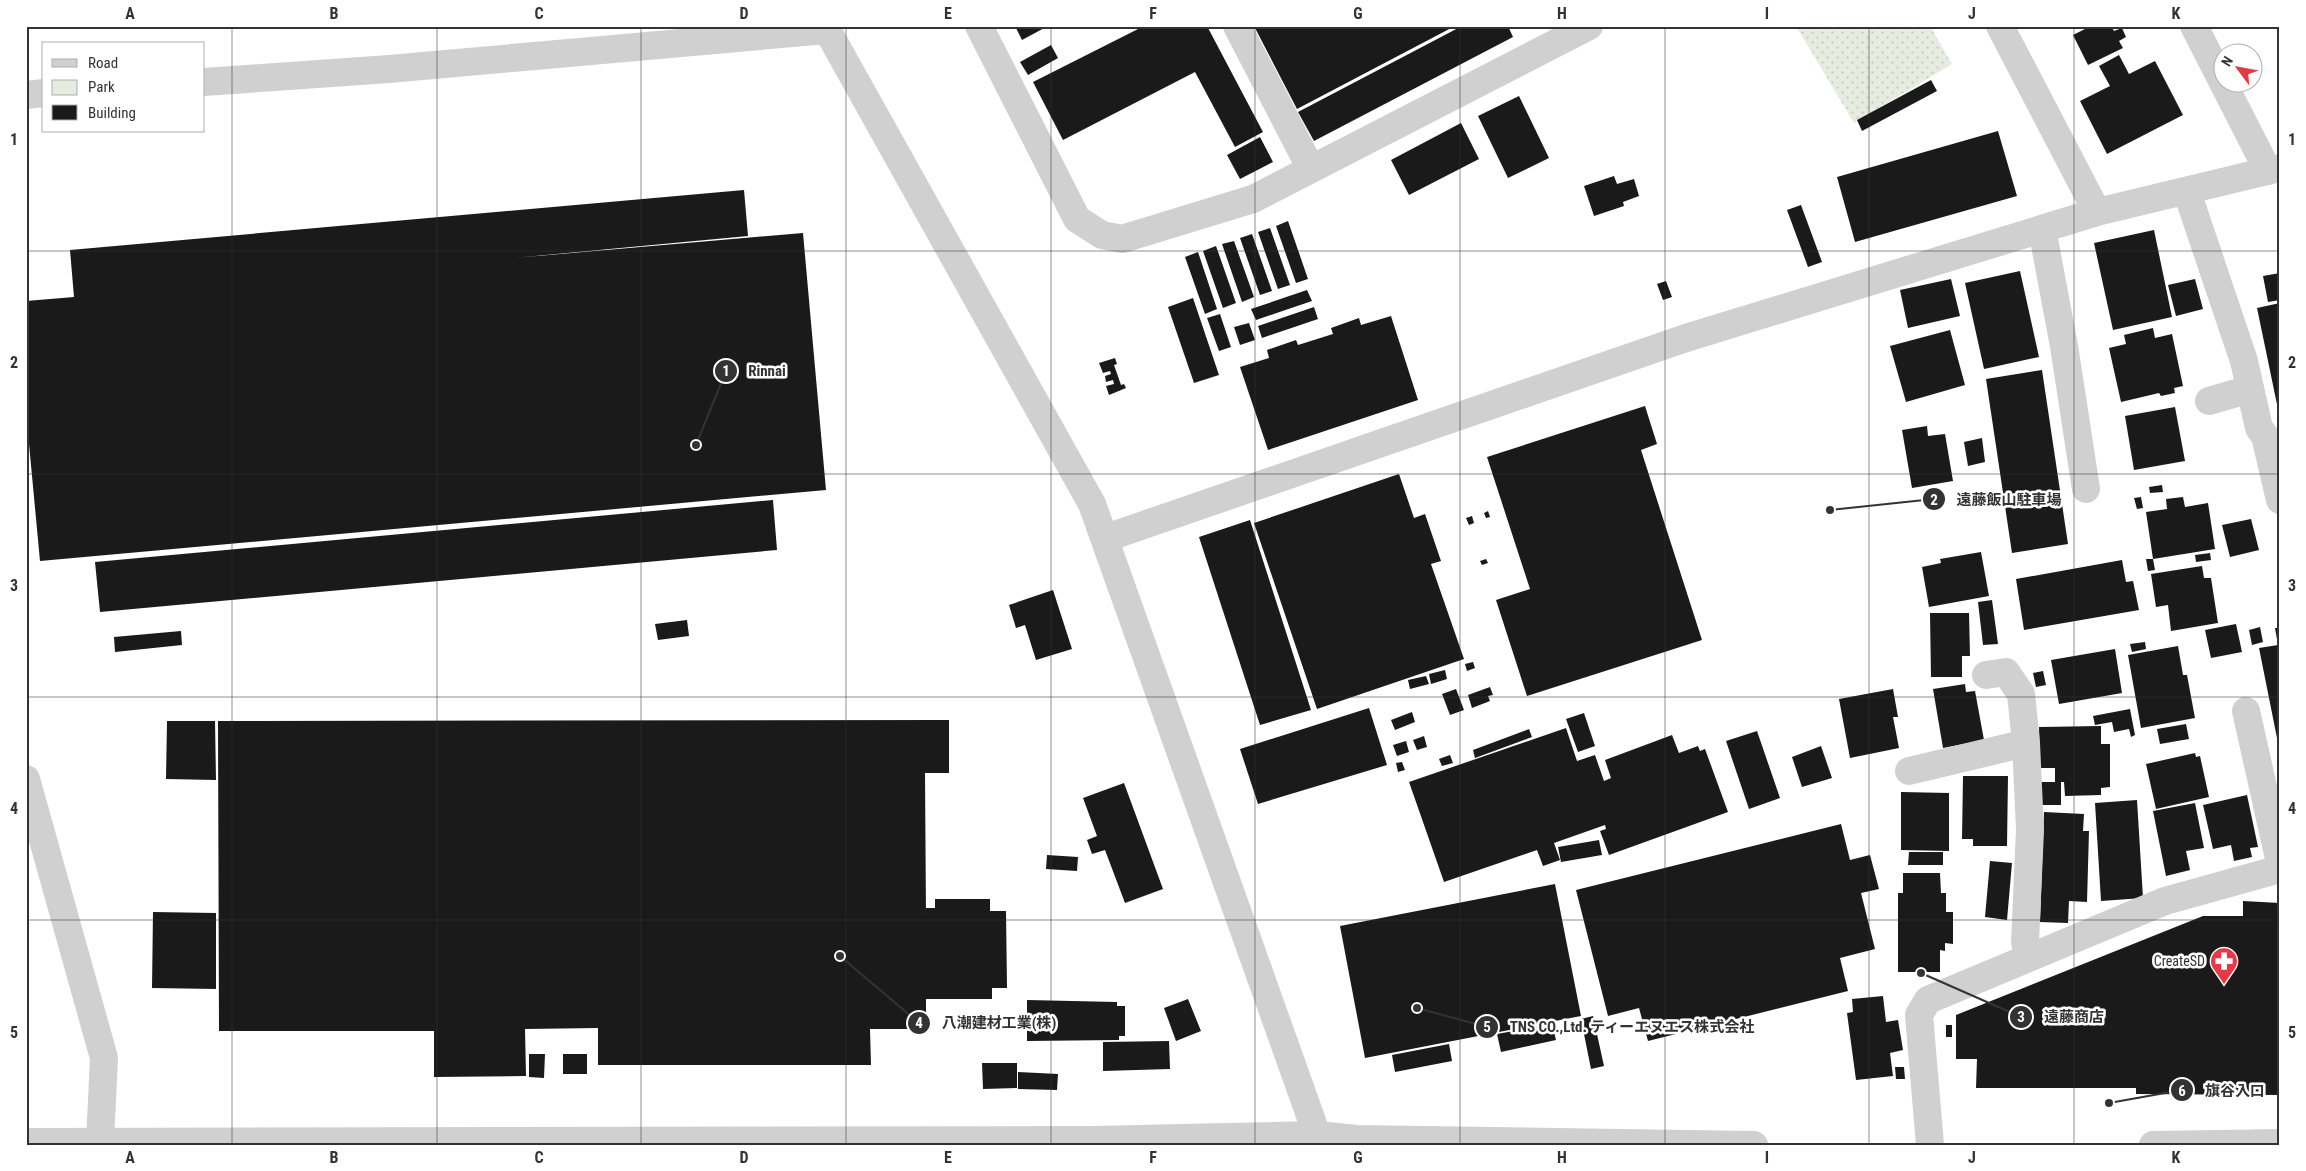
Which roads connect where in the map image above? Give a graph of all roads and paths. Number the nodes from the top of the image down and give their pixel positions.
1 (979, 26) edge
2 (1237, 26) edge
3 (2000, 26) edge
4 (2194, 26) edge
5 (826, 28) edge
6 (1583, 28) edge
7 (205, 82) edge
8 (42, 93) edge
9 (26, 94) edge
10 (1311, 169) junction
11 (2274, 170) edge
12 (2187, 192) junction
13 (2097, 212) junction
14 (2042, 229) junction
15 (2250, 390) junction
16 (2208, 401) dead end
17 (2086, 489) dead end
18 (2280, 500) edge
19 (1106, 538) junction
20 (1986, 675) dead end
21 (2246, 711) dead end
22 (2026, 743) junction
23 (1909, 772) dead end
24 (26, 779) edge
25 (2280, 864) edge
26 (2280, 869) edge
27 (2028, 958) junction
28 (1316, 1135) junction
29 (26, 1142) edge
30 (100, 1142) junction
31 (1092, 1142) edge
32 (1358, 1142) edge
33 (470, 1143) edge
34 (2280, 1143) edge
35 (1754, 1145) edge
36 (1930, 1145) edge
37 (2153, 1145) edge

1 - 10 street
2 - 10 street
3 - 13 street
4 - 11 street
5 - 7 street
5 - 19 street
6 - 10 street
8 - 9 street
11 - 12 street
12 - 13 street
12 - 15 street
13 - 14 street
14 - 17 street
14 - 19 street
15 - 16 street
15 - 18 street
19 - 28 street
20 - 22 street
21 - 25 street
22 - 23 street
22 - 27 street
24 - 30 street
26 - 27 street
27 - 36 street
28 - 31 street
28 - 32 street
29 - 30 street
30 - 33 street
31 - 33 street
32 - 35 street
34 - 37 street

